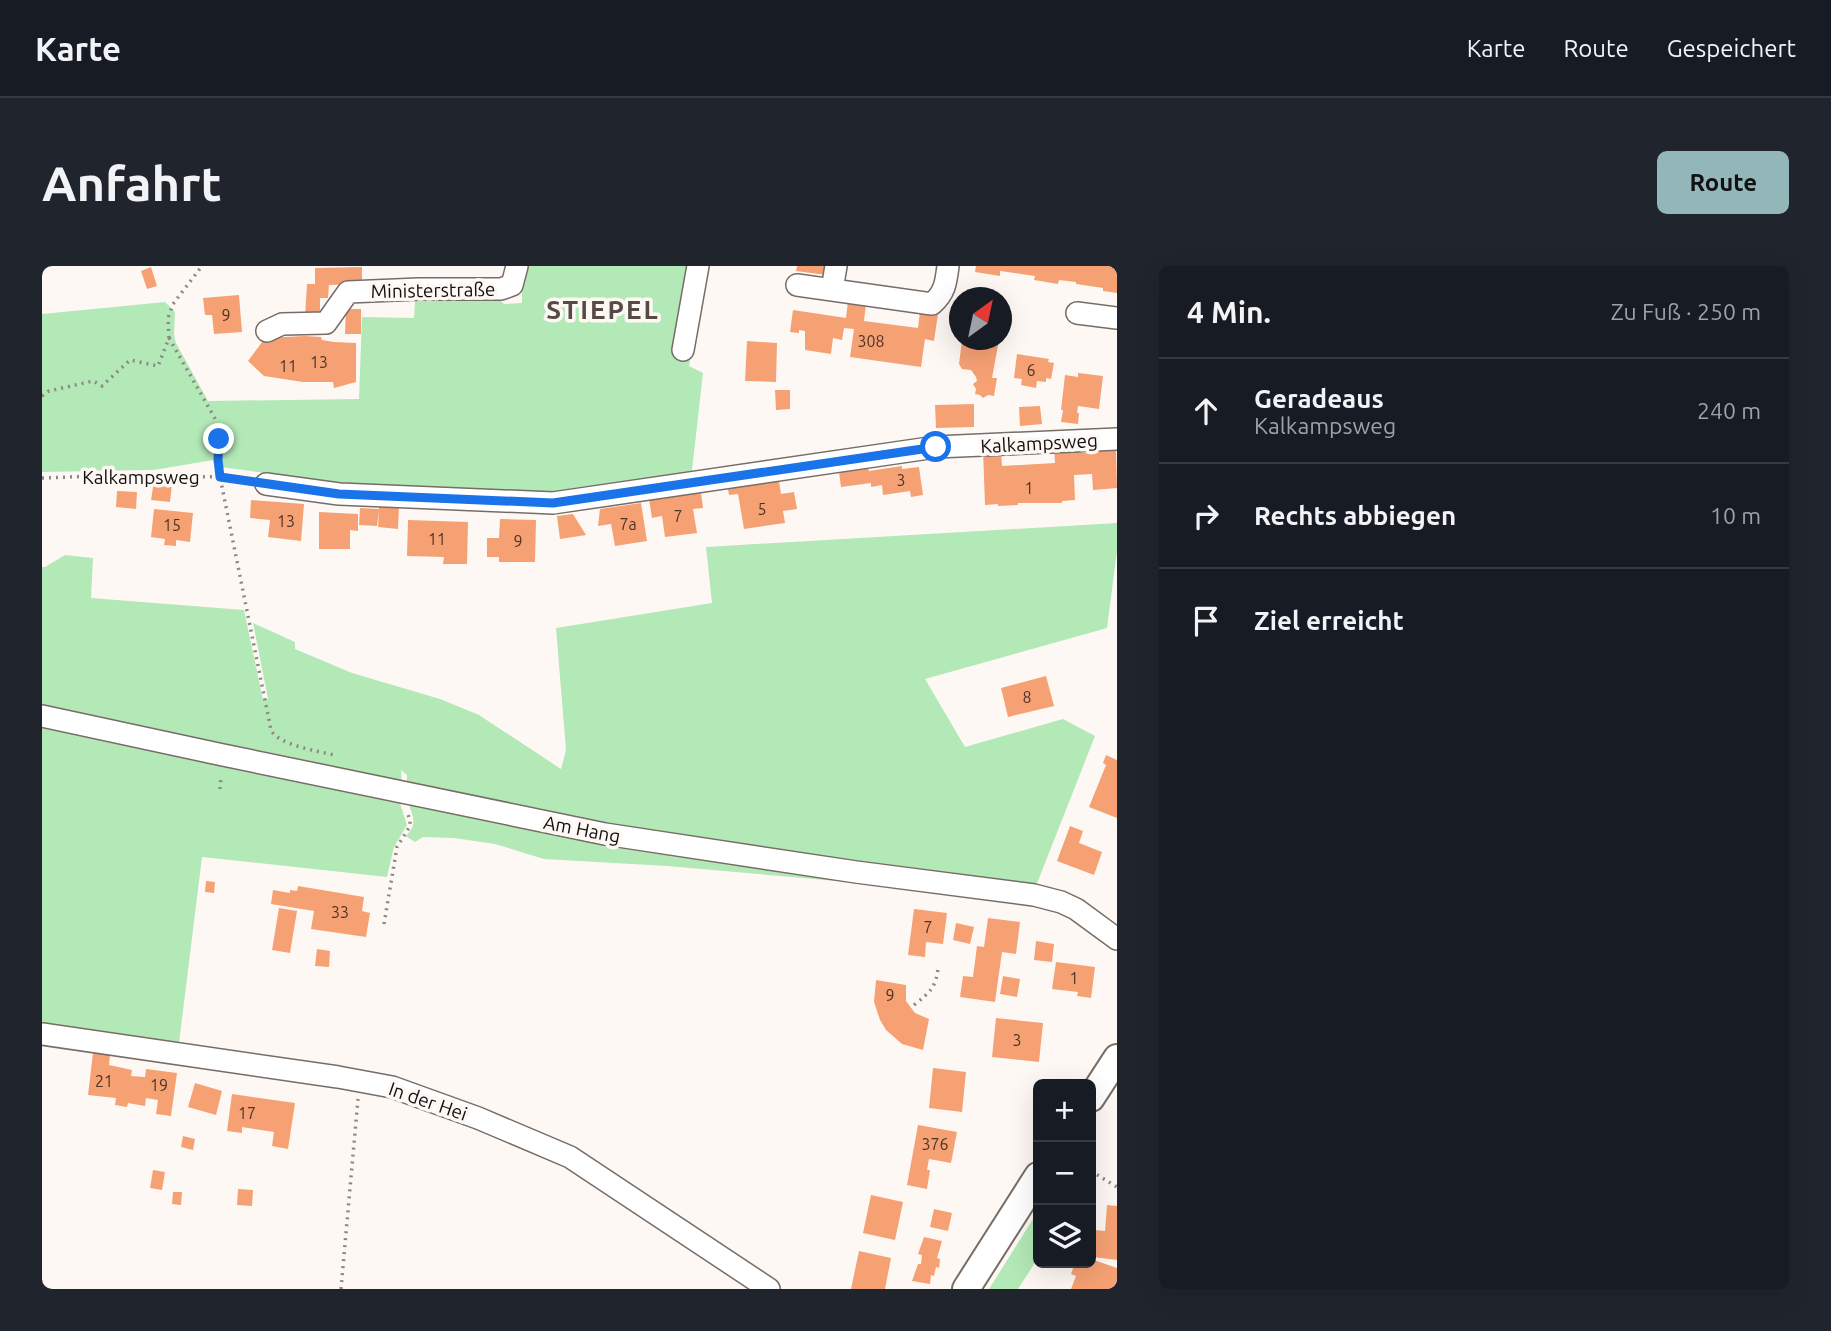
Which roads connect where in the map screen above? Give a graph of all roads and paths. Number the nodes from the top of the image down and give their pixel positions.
1 (202, 266) edge
2 (517, 266) edge
3 (698, 266) edge
4 (836, 266) edge
5 (948, 266) edge
6 (797, 285) dead end
7 (832, 290) junction
8 (1077, 313) dead end
9 (1117, 318) edge
10 (267, 331) dead end
11 (169, 338) junction
12 (683, 351) dead end
13 (42, 397) edge
14 (1117, 439) edge
15 (220, 477) junction
16 (42, 478) edge
17 (266, 484) joint
18 (42, 716) edge
19 (292, 744) dead end
20 (404, 793) junction
21 (384, 924) dead end
22 (1117, 939) edge
23 (938, 968) dead end
24 (914, 1005) dead end
25 (42, 1034) edge
26 (1117, 1058) edge
27 (359, 1081) junction
28 (1096, 1090) edge
29 (1096, 1174) edge
30 (1033, 1184) edge
31 (1117, 1187) edge
32 (341, 1289) edge
33 (769, 1289) edge
34 (967, 1289) edge

1 - 11 path
2 - 10 street, Ministerstraße
3 - 12 street
4 - 7 street
5 - 7 street
6 - 7 street
8 - 9 street
11 - 13 path
11 - 15 path
14 - 17 street, Kalkampsweg
15 - 16 path, Kalkampsweg
15 - 17 path, Kalkampsweg
15 - 19 path
18 - 20 street, Am Hang
20 - 21 path
20 - 22 street, Am Hang
23 - 24 path
25 - 27 street, In der Hei
26 - 28 main road
27 - 32 path
27 - 33 street, In der Hei
29 - 31 path
30 - 34 main road

